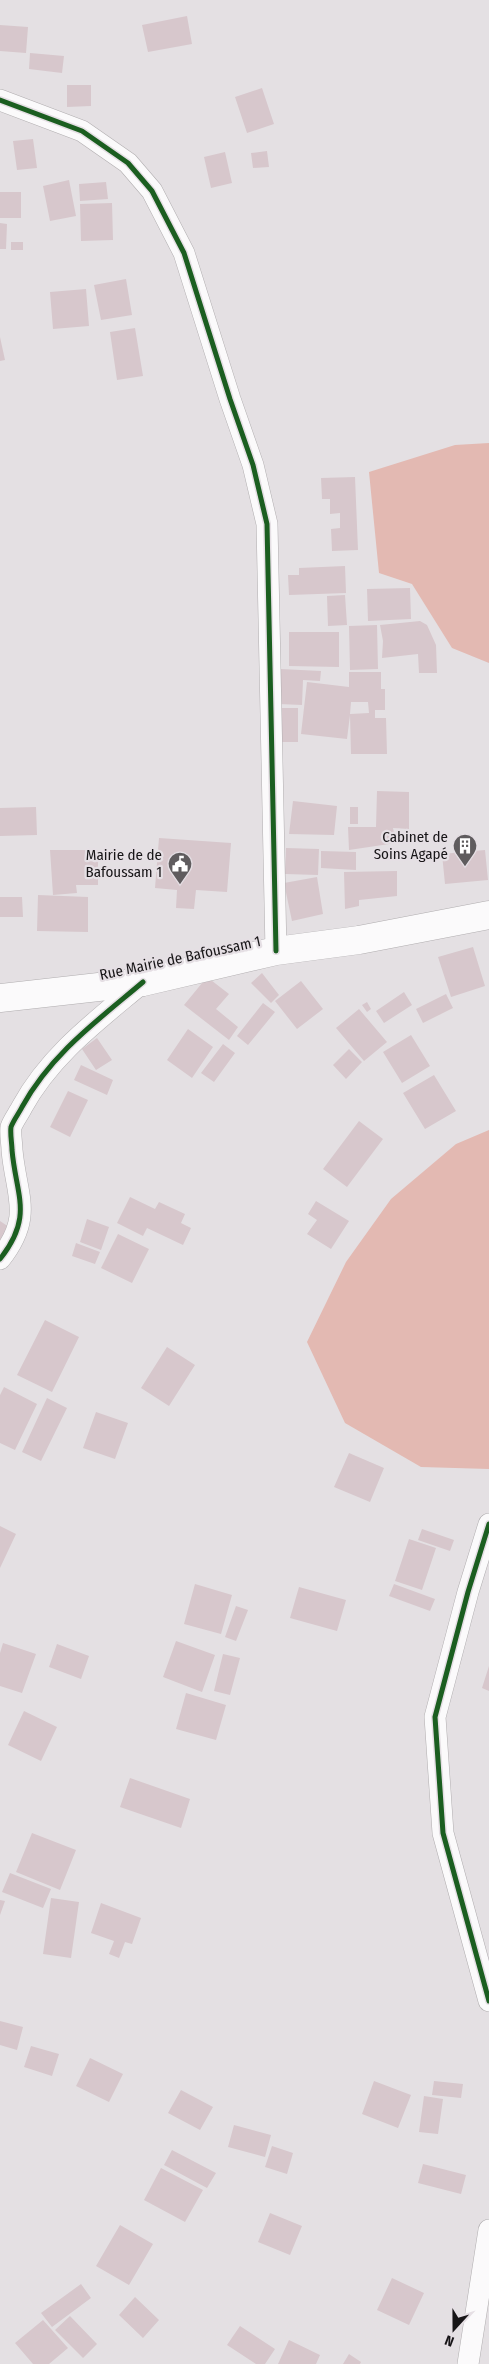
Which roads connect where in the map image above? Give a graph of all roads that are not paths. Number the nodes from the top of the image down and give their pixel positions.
1 (0, 100) edge
2 (489, 914) edge
3 (276, 951) junction
4 (143, 982) junction
5 (0, 998) edge
6 (0, 1258) edge
7 (489, 1524) edge
8 (485, 1968) edge
9 (489, 2001) edge
10 (489, 2230) edge
11 (468, 2364) edge

1 - 3 street
2 - 3 street, Rue Mairie de Bafoussam 1
3 - 4 street, Rue Mairie de Bafoussam 1
4 - 5 street, Rue Mairie de Bafoussam 1
4 - 6 street
7 - 8 street
8 - 9 street
10 - 11 street

